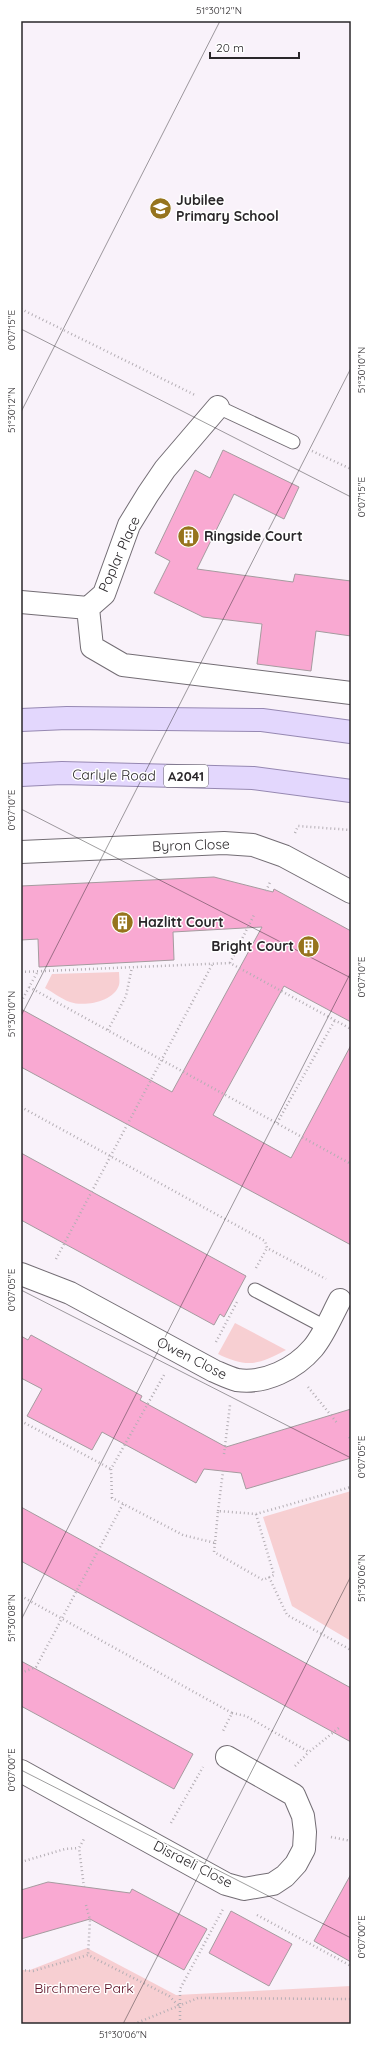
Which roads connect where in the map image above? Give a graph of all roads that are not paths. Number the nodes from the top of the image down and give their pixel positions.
1 (218, 407) joint
2 (293, 442) road end
3 (21, 602) edge
4 (88, 608) junction
5 (351, 693) edge
6 (21, 720) edge
7 (351, 732) edge
8 (21, 775) edge
9 (351, 792) edge
10 (21, 852) edge
11 (351, 892) edge
12 (21, 1274) edge
13 (255, 1290) dead end
14 (336, 1291) road end
15 (325, 1327) junction
16 (217, 1758) road end
17 (21, 1771) edge

1 - 2 lane
1 - 4 street, Poplar Place
3 - 4 street
4 - 5 street
6 - 7 main road
8 - 9 main road, Carlyle Road / A2041
10 - 11 street, Byron Close
12 - 15 street, Owen Close
13 - 15 lane
14 - 15 street, Owen Close
16 - 17 street, Disraeli Close

